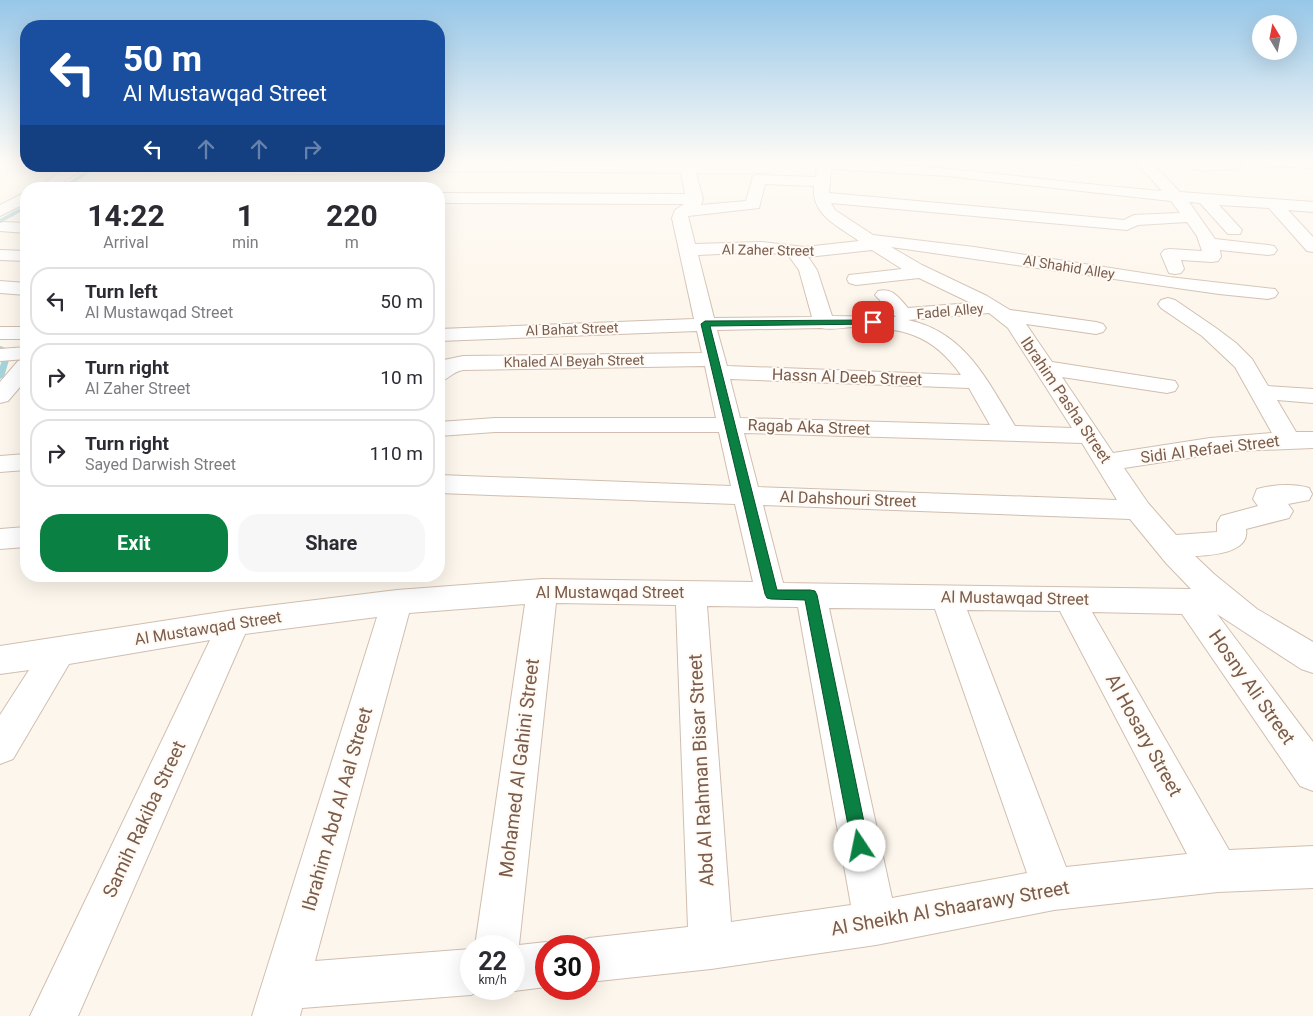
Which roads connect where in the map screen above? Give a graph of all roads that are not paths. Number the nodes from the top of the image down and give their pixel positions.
1 (14, 209) edge
2 (687, 209) edge
3 (826, 209) edge
4 (1030, 209) edge
5 (1186, 209) edge
6 (1215, 209) edge
7 (1279, 209) edge
8 (20, 217) edge
9 (1191, 217) junction
10 (1, 222) edge
11 (20, 227) edge
12 (1234, 230) dead end
13 (874, 242) junction
14 (1210, 244) junction
15 (1313, 248) edge
16 (688, 250) junction
17 (1268, 250) dead end
18 (794, 251) junction
19 (0, 255) edge
20 (20, 256) edge
21 (1175, 269) dead end
22 (921, 272) junction
23 (856, 279) dead end
24 (0, 288) edge
25 (20, 289) edge
26 (1268, 293) dead end
27 (885, 296) dead end
28 (1168, 304) dead end
29 (999, 311) junction
30 (824, 323) junction
31 (705, 324) junction
32 (1096, 328) dead end
33 (0, 333) edge
34 (20, 334) edge
35 (445, 335) edge
36 (20, 353) edge
37 (0, 355) edge
38 (716, 366) junction
39 (1043, 367) junction
40 (445, 368) edge
41 (20, 373) edge
42 (977, 382) junction
43 (1167, 386) dead end
44 (1260, 392) junction
45 (0, 396) edge
46 (1313, 396) edge
47 (730, 425) junction
48 (445, 429) edge
49 (1006, 434) junction
50 (1090, 436) junction
51 (1288, 440) junction
52 (1313, 440) edge
53 (20, 462) edge
54 (1108, 462) junction
55 (0, 464) edge
56 (445, 484) edge
57 (1299, 494) dead end
58 (748, 495) junction
59 (1138, 510) junction
60 (20, 538) edge
61 (0, 540) edge
62 (1169, 546) junction
63 (542, 591) junction
64 (691, 592) junction
65 (771, 594) junction
66 (810, 595) junction
67 (946, 597) junction
68 (1069, 599) junction
69 (1190, 601) junction
70 (397, 602) junction
71 (1225, 602) junction
72 (234, 623) junction
73 (59, 652) junction
74 (1310, 655) edge
75 (0, 660) edge
76 (0, 747) edge
77 (1313, 773) edge
78 (1313, 867) edge
79 (1218, 871) junction
80 (1054, 889) junction
81 (876, 923) junction
82 (498, 935) edge
83 (711, 947) junction
84 (600, 959) edge
85 (460, 974) edge
86 (280, 1001) edge
87 (54, 1016) edge

1 - 10 street
2 - 16 street
3 - 13 street, Ibrahim Pasha Street
4 - 9 street
5 - 9 street
6 - 12 street
7 - 15 street
8 - 10 street
9 - 14 street
10 - 11 street
13 - 18 street, Al Zaher Street
13 - 22 street, Ibrahim Pasha Street
13 - 26 street, Al Shahid Alley
14 - 17 street
14 - 21 street
16 - 18 street, Al Zaher Street
16 - 31 street
18 - 30 street
19 - 20 street
22 - 23 street
22 - 29 street, Ibrahim Pasha Street
24 - 25 street
27 - 29 street, Fadel Alley
28 - 44 street
29 - 32 street
29 - 39 street, Ibrahim Pasha Street
30 - 31 street, Al Bahat Street
30 - 42 street, Al Bahat Street
31 - 35 street, Al Bahat Street
31 - 38 street
33 - 34 street
36 - 37 street
38 - 40 street, Khaled Al Beyah Street
38 - 42 street, Hassn Al Deeb Street
38 - 47 street
39 - 43 street
39 - 50 street, Ibrahim Pasha Street
41 - 45 street
42 - 49 street, Al Bahat Street
44 - 46 street
44 - 51 street
47 - 48 street, Ragab Aka Street
47 - 49 street, Ragab Aka Street
47 - 58 street
49 - 50 street, Ragab Aka Street
50 - 54 street, Ibrahim Pasha Street
51 - 52 street, Sidi Al Refaei Street
51 - 54 street, Sidi Al Refaei Street
53 - 55 street
54 - 59 street, Ibrahim Pasha Street
56 - 58 street, Al Dahshouri Street
57 - 62 street
58 - 59 street, Al Dahshouri Street
58 - 65 street
59 - 62 street, Ibrahim Pasha Street
60 - 61 street
62 - 71 street, Ibrahim Pasha Street
63 - 64 street, Al Mustawqad Street
63 - 70 street, Al Mustawqad Street
63 - 82 street, Mohamed Al Gahini Street
64 - 65 street, Al Mustawqad Street
64 - 83 street, Abd Al Rahman Bisar Street
65 - 66 street, Al Mustawqad Street
66 - 67 street, Al Mustawqad Street
66 - 81 street
67 - 68 street, Al Mustawqad Street
67 - 80 street
68 - 69 street, Al Mustawqad Street
68 - 79 street, Al Hosary Street
69 - 71 street, Al Mustawqad Street
69 - 77 street, Hosny Ali Street
70 - 72 street, Al Mustawqad Street
70 - 86 street, Ibrahim Abd Al Aal Street
71 - 74 street, Ibrahim Pasha Street
72 - 73 street, Al Mustawqad Street
72 - 87 street, Samih Rakiba Street
73 - 75 street, Al Mustawqad Street
73 - 76 street
78 - 79 street, Al Sheikh Al Shaarawy Street
79 - 80 street, Al Sheikh Al Shaarawy Street
80 - 81 street, Al Sheikh Al Shaarawy Street
81 - 83 street, Al Sheikh Al Shaarawy Street
83 - 84 street, Al Sheikh Al Shaarawy Street
85 - 86 street

